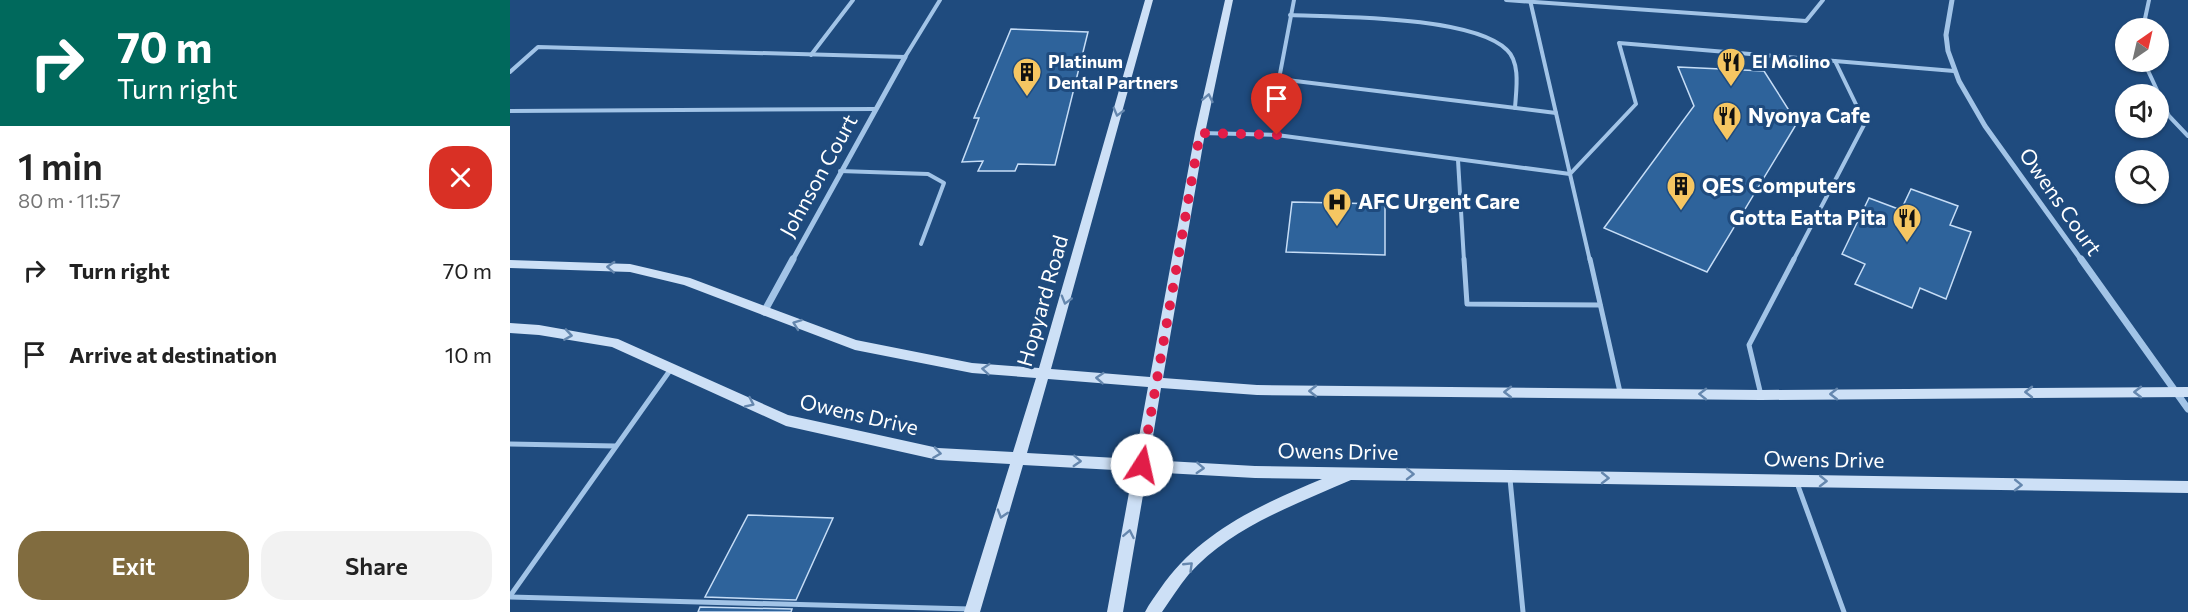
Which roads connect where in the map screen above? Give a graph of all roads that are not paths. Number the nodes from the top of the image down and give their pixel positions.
1 (853, 0) edge
2 (940, 0) edge
3 (1149, 0) edge
4 (1229, 0) edge
5 (1294, 0) edge
6 (1506, 0) edge
7 (1823, 0) edge
8 (1952, 0) edge
9 (2149, 0) edge
10 (1530, 1) edge
11 (1290, 15) junction
12 (2145, 18) edge
13 (811, 55) junction
14 (905, 57) junction
15 (1835, 61) junction
16 (1954, 71) junction
17 (510, 72) edge
18 (2149, 72) edge
19 (1279, 79) junction
20 (1515, 108) junction
21 (875, 109) junction
22 (510, 111) edge
23 (1556, 113) junction
24 (1200, 133) junction
25 (1277, 135) junction
26 (2188, 136) edge
27 (1458, 159) junction
28 (840, 171) junction
29 (1570, 174) junction
30 (921, 244) dead end
31 (510, 264) edge
32 (1600, 305) junction
33 (764, 312) junction
34 (510, 328) edge
35 (673, 366) junction
36 (1044, 374) junction
37 (1156, 383) junction
38 (2182, 392) edge
39 (1620, 393) junction
40 (1761, 395) junction
41 (2188, 409) edge
42 (510, 444) edge
43 (615, 446) junction
44 (1019, 458) junction
45 (1142, 465) junction
46 (1351, 473) junction
47 (1509, 476) junction
48 (1796, 481) junction
49 (2188, 488) edge
50 (510, 597) edge
51 (973, 610) edge
52 (1115, 612) edge
53 (1153, 612) edge
54 (1523, 612) edge
55 (1844, 612) edge

1 - 13 lane
2 - 14 lane
3 -> 36 street, Hopyard Road
24 -> 4 street
5 - 11 lane
6 - 10 lane
7 - 10 lane
8 - 16 street, Owens Court
9 - 12 lane
10 - 23 lane
11 - 19 lane
11 - 20 lane
13 - 14 lane
13 - 17 lane
14 - 21 street, Johnson Court
15 - 16 lane
15 - 29 lane
15 - 40 lane
16 - 38 street, Owens Court
18 - 26 lane
19 - 20 lane
19 - 25 lane
20 - 23 lane
21 - 22 lane
21 - 28 street, Johnson Court
23 - 29 lane
24 - 25 lane
24 - 37 street
25 - 27 lane
27 - 29 lane
27 - 32 lane
28 - 30 lane
28 - 33 street, Johnson Court
29 - 32 lane
33 -> 31 street
32 - 39 lane
36 -> 33 street
34 -> 35 street, Owens Drive
35 - 43 lane
35 -> 44 street, Owens Drive
37 -> 36 street
36 - 44 street, Hopyard Road
39 -> 37 street
37 - 45 street
38 -> 40 street
38 - 41 street, Owens Court
40 -> 39 street
42 - 43 lane
43 - 50 lane
44 -> 45 street, Owens Drive
44 -> 51 street, Hopyard Road
45 -> 46 street, Owens Drive
52 -> 45 street
46 -> 47 street, Owens Drive
53 -> 46 street
47 -> 48 street, Owens Drive
47 - 54 lane
48 -> 49 street, Owens Drive
48 - 55 lane
50 - 51 lane

